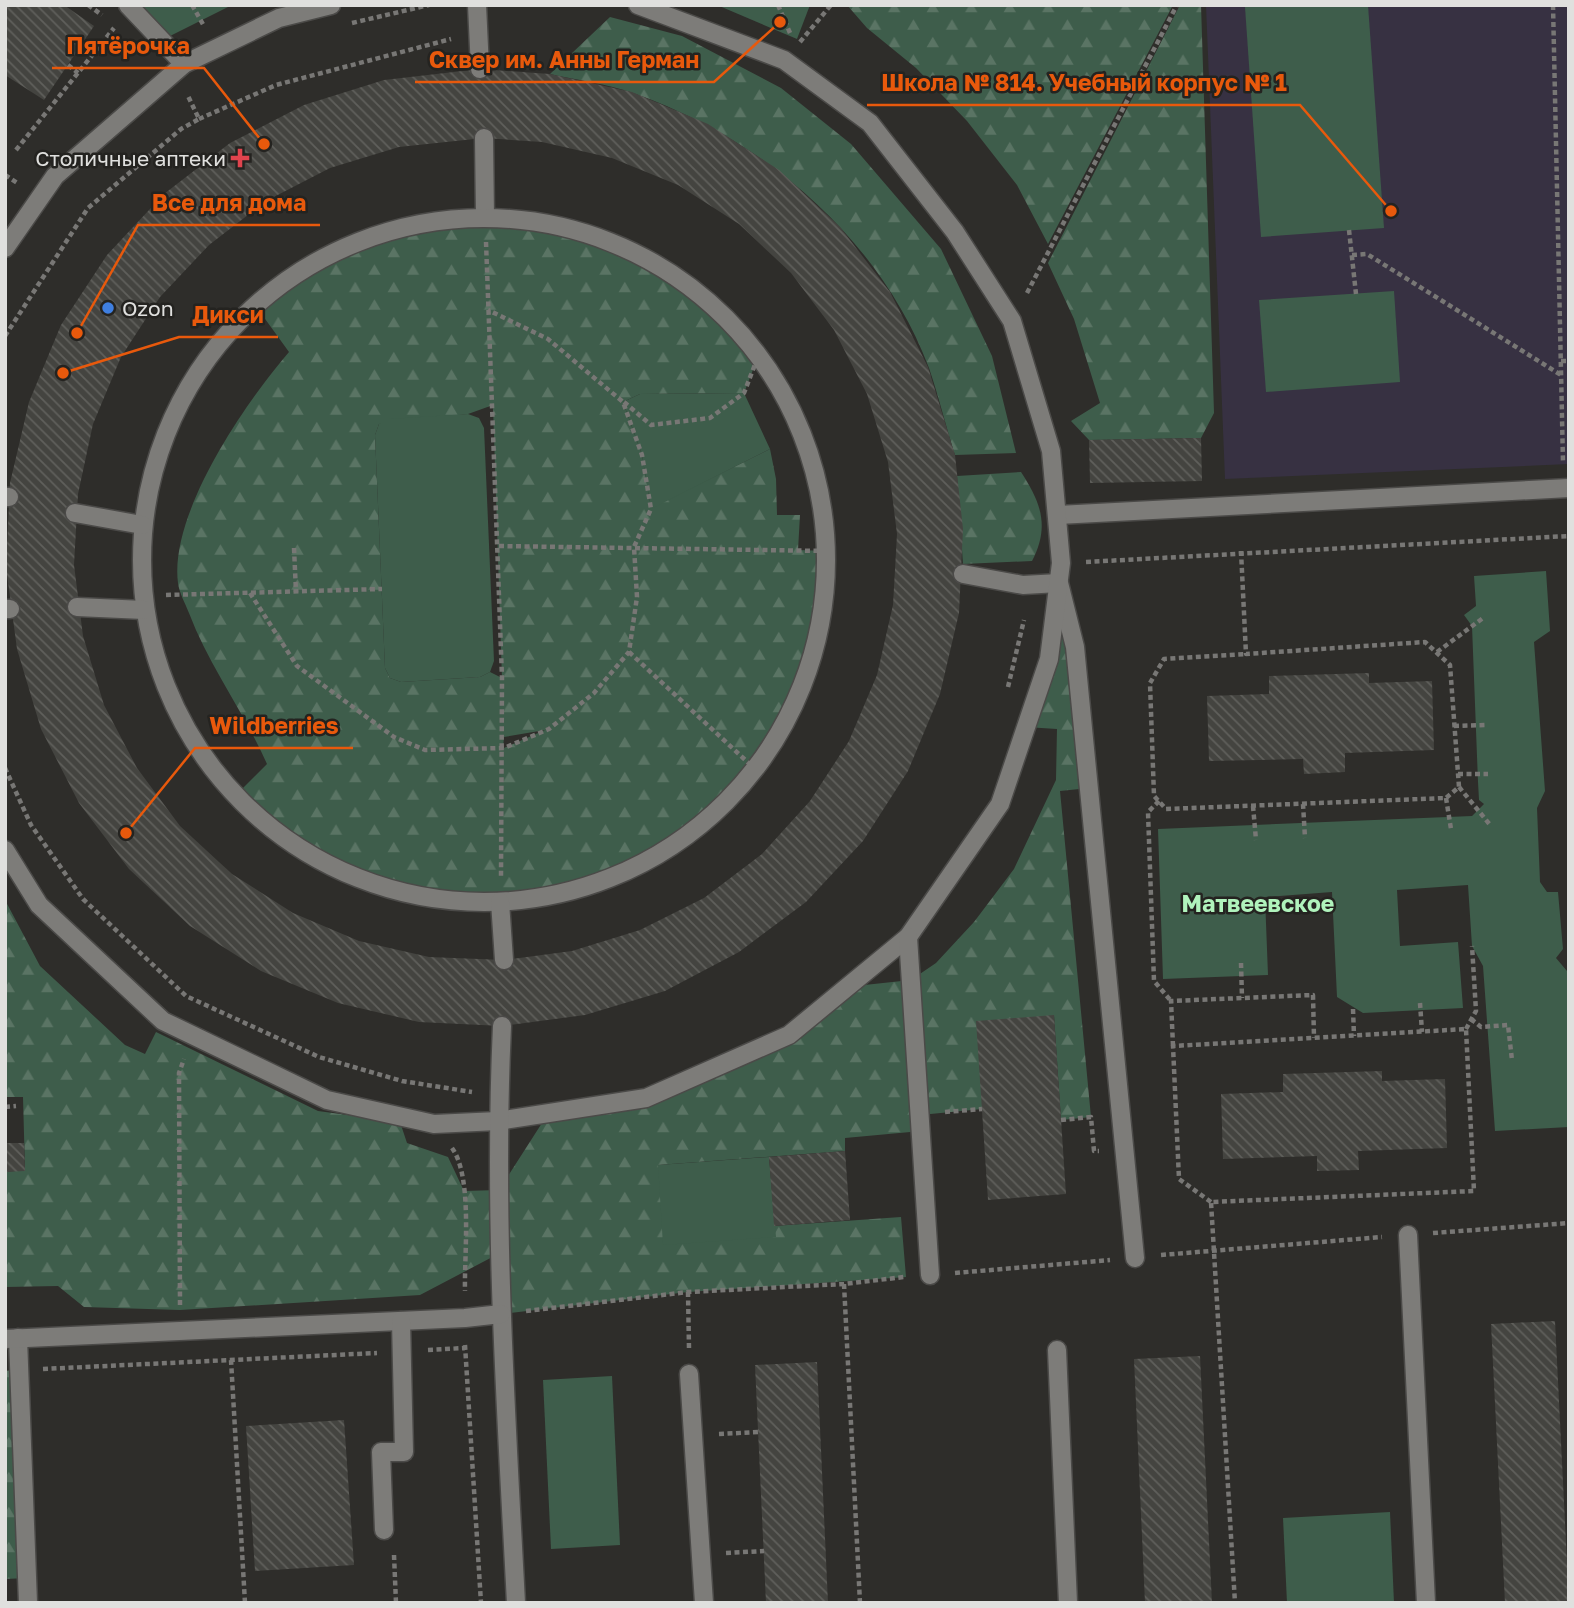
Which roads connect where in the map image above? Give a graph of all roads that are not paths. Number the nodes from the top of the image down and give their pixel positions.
1 (128, 5) edge
2 (331, 5) edge
3 (477, 5) edge
4 (638, 5) edge
5 (184, 64) junction
6 (480, 69) dead end
7 (484, 138) dead end
8 (485, 217) junction
9 (5, 248) edge
10 (1566, 488) edge
11 (75, 513) dead end
12 (1058, 515) junction
13 (142, 525) junction
14 (963, 575) dead end
15 (1059, 583) junction
16 (143, 603) junction
17 (77, 607) dead end
18 (5, 850) edge
19 (500, 902) junction
20 (908, 937) junction
21 (504, 960) dead end
22 (502, 1026) dead end
23 (498, 1121) junction
24 (1408, 1235) road end
25 (1135, 1258) road end
26 (930, 1275) road end
27 (501, 1314) junction
28 (401, 1321) junction
29 (12, 1339) edge
30 (1057, 1350) dead end
31 (689, 1374) road end
32 (389, 1536) road end
33 (28, 1603) edge
34 (516, 1603) edge
35 (704, 1603) edge
36 (1068, 1603) edge
37 (1426, 1603) edge

1 - 5 lane
2 - 5 lane
3 - 6 lane
4 - 12 lane
5 - 9 lane
7 - 8 lane
8 - 13 lane
8 - 19 lane
10 - 12 lane
11 - 13 lane
12 - 15 lane
13 - 16 lane
14 - 15 lane
15 - 20 lane
15 - 25 lane
16 - 17 lane
16 - 19 lane
18 - 23 lane
19 - 21 lane
20 - 23 lane
20 - 26 lane
22 - 23 lane
23 - 27 lane
24 - 37 lane
27 - 28 lane
27 - 34 lane
28 - 29 lane
28 - 32 lane
29 - 33 lane
30 - 36 lane
31 - 35 lane

